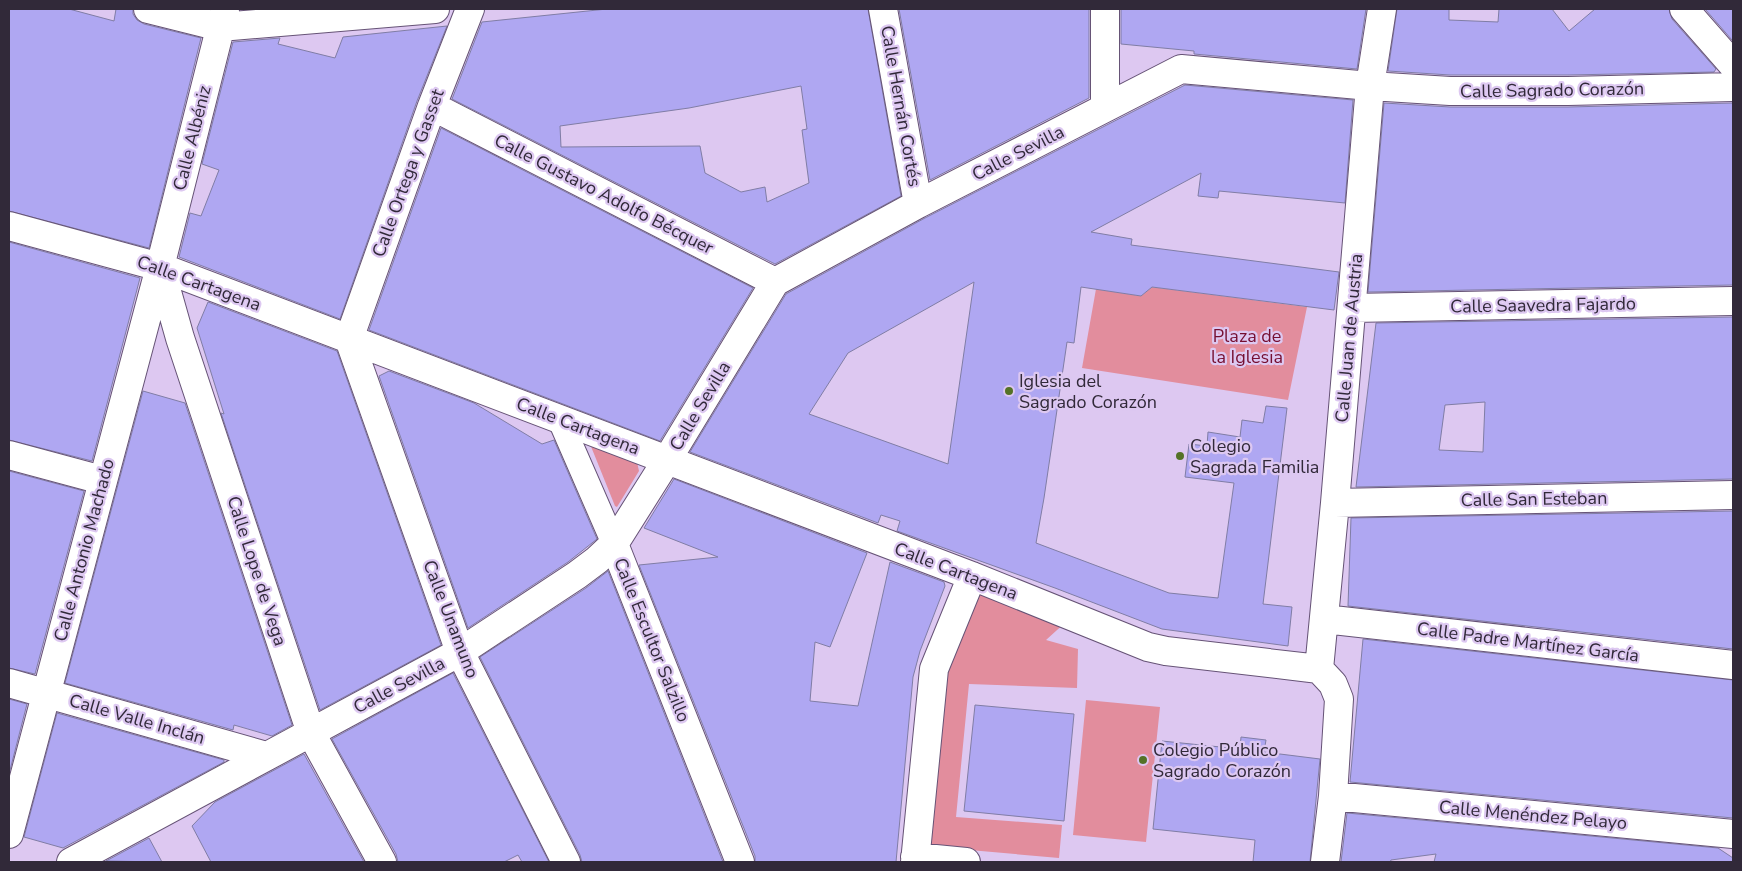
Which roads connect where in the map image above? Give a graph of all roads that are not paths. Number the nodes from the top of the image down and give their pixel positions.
1 (148, 9) edge
2 (435, 9) edge
3 (470, 9) edge
4 (883, 9) edge
5 (1105, 9) edge
6 (1382, 9) edge
7 (1684, 9) edge
8 (223, 18) edge
9 (1733, 65) edge
10 (1370, 86) junction
11 (1733, 87) edge
12 (432, 106) junction
13 (1106, 108) junction
14 (918, 204) junction
15 (9, 226) edge
16 (160, 267) junction
17 (775, 282) junction
18 (1733, 301) edge
19 (1352, 308) junction
20 (141, 337) junction
21 (180, 338) junction
22 (348, 338) junction
23 (560, 420) junction
24 (9, 455) edge
25 (667, 460) junction
26 (102, 480) junction
27 (1733, 495) edge
28 (1335, 504) junction
29 (614, 544) junction
30 (972, 576) junction
31 (1324, 619) junction
32 (460, 652) junction
33 (1733, 665) edge
34 (1319, 668) junction
35 (9, 683) edge
36 (46, 693) junction
37 (311, 733) junction
38 (266, 756) junction
39 (1332, 796) junction
40 (9, 834) edge
41 (1733, 834) edge
42 (915, 860) edge
43 (71, 862) edge
44 (382, 862) edge
45 (566, 862) edge
46 (740, 862) edge
47 (966, 862) edge
48 (1325, 862) edge

1 - 8 street
2 - 8 street
3 - 12 street, Calle Ortega y Gasset
4 - 14 street, Calle Hernán Cortés
5 - 13 street
6 - 10 street, Calle Juan de Austria
7 - 9 street
8 - 16 street, Calle Albéniz
10 - 11 street, Calle Sagrado Corazón
10 - 13 street, Calle Sevilla
10 - 19 street, Calle Juan de Austria
12 - 17 street, Calle Gustavo Adolfo Bécquer
12 - 22 street, Calle Ortega y Gasset
13 - 14 street, Calle Sevilla
14 - 17 street, Calle Sevilla
15 - 16 street, Calle Cartagena
16 - 20 street, Calle Antonio Machado
16 - 21 street, Calle Lope de Vega
16 - 22 street, Calle Cartagena
17 - 25 street, Calle Sevilla
18 - 19 street, Calle Saavedra Fajardo
19 - 28 street, Calle Juan de Austria
20 - 21 street
20 - 26 street, Calle Antonio Machado
21 - 37 street, Calle Lope de Vega
22 - 23 street, Calle Cartagena
22 - 32 street, Calle Unamuno
23 - 25 street, Calle Cartagena
23 - 29 street, Calle Escultor Salzillo
24 - 26 street
25 - 29 street, Calle Sevilla
25 - 30 street, Calle Cartagena
26 - 36 street, Calle Antonio Machado
27 - 28 street, Calle San Esteban
28 - 31 street, Calle Juan de Austria
29 - 32 street, Calle Sevilla
29 - 46 street, Calle Escultor Salzillo
30 - 34 street, Calle Cartagena
30 - 42 street
31 - 33 street, Calle Padre Martínez García
31 - 34 street, Calle Juan de Austria
32 - 37 street, Calle Sevilla
32 - 45 street, Calle Unamuno
34 - 39 street
35 - 36 street, Calle Valle Inclán
36 - 38 street, Calle Valle Inclán
36 - 40 street, Calle Antonio Machado
37 - 38 street, Calle Sevilla
37 - 44 street, Calle Lope de Vega
38 - 43 street, Calle Sevilla
39 - 41 street, Calle Menéndez Pelayo
39 - 48 street
42 - 47 street

